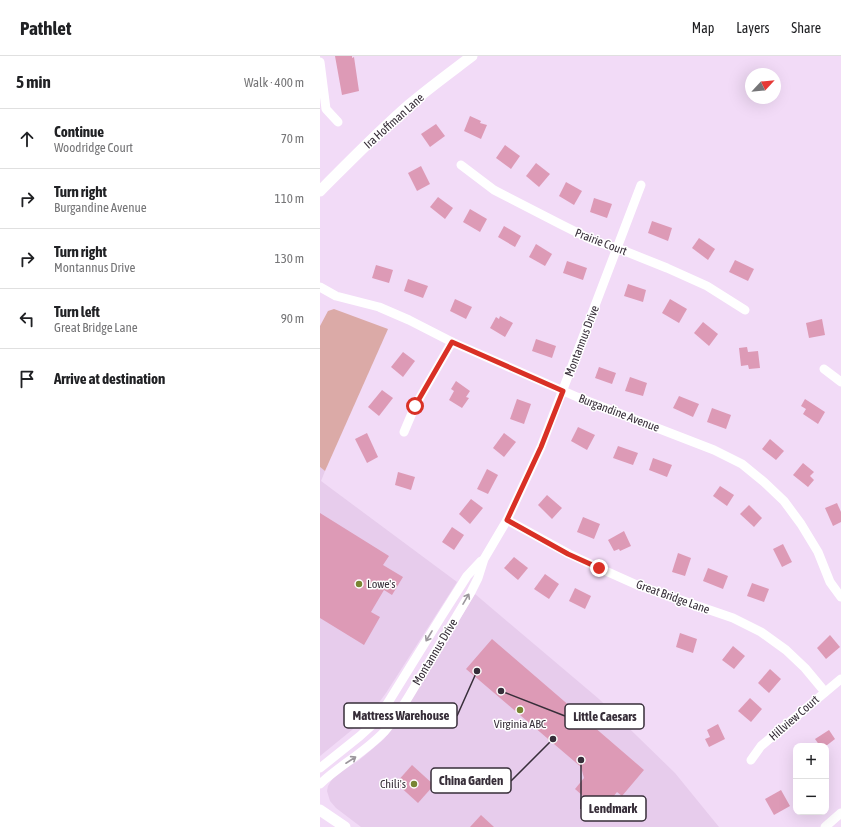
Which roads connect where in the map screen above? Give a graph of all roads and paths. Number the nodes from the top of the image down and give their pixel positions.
1 (472, 56) edge
2 (320, 62) edge
3 (323, 109) edge
4 (338, 122) dead end
5 (461, 165) dead end
6 (641, 185) dead end
7 (320, 191) edge
8 (617, 248) junction
9 (320, 287) edge
10 (745, 310) dead end
11 (452, 342) junction
12 (824, 369) dead end
13 (841, 382) edge
14 (563, 391) junction
15 (404, 432) dead end
16 (507, 520) junction
17 (484, 559) junction
18 (841, 597) edge
19 (841, 679) edge
20 (825, 692) junction
21 (751, 760) dead end
22 (320, 768) edge
23 (320, 784) edge
24 (320, 810) edge
25 (841, 813) edge
26 (345, 827) edge
27 (825, 827) edge

1 - 7 main road, Ira Hoffman Lane
2 - 3 street
3 - 4 street
5 - 8 street, Prairie Court
6 - 8 street, Montannus Drive
8 - 10 street, Prairie Court
8 - 14 street, Montannus Drive
9 - 11 street, Burgandine Avenue
11 - 14 street, Burgandine Avenue
11 - 15 street
12 - 13 street
14 - 16 street, Montannus Drive
14 - 18 street, Burgandine Avenue
16 - 17 street, Montannus Drive
16 - 20 street, Great Bridge Lane
17 -> 22 street, Montannus Drive
23 -> 17 street, Montannus Drive
19 - 20 street, Hillview Court
20 - 21 street, Hillview Court
24 - 26 main road
25 - 27 street

